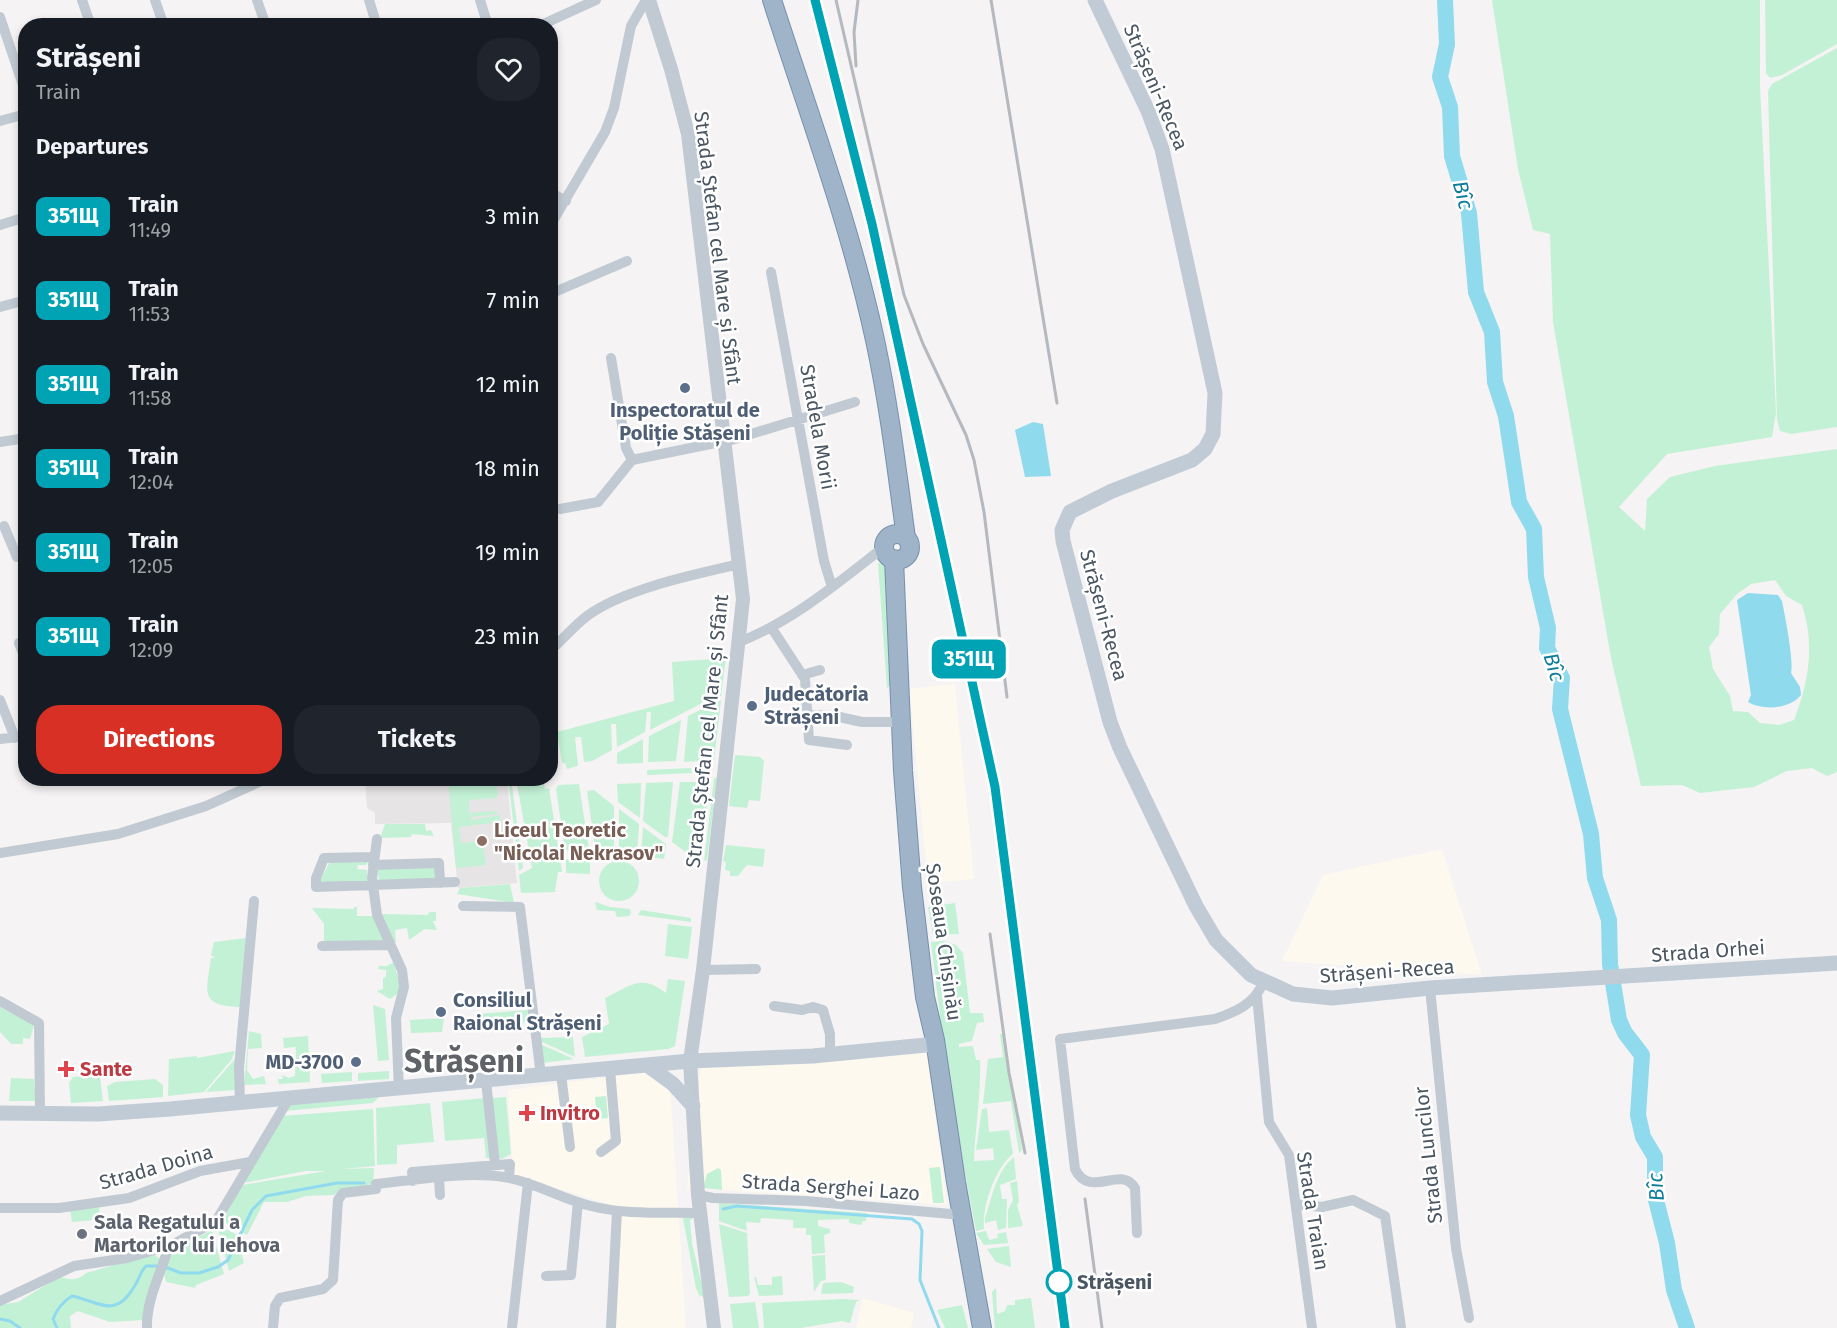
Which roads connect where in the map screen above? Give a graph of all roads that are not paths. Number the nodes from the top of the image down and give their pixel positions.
1 (82, 0) edge
2 (155, 0) edge
3 (257, 0) edge
4 (369, 0) edge
5 (480, 0) edge
6 (596, 0) edge
7 (648, 0) edge
8 (761, 0) edge
9 (772, 0) edge
10 (1095, 0) edge
11 (0, 17) edge
12 (88, 18) edge
13 (161, 18) edge
14 (263, 18) edge
15 (375, 18) edge
16 (486, 18) edge
17 (557, 18) edge
18 (18, 70) edge
19 (18, 116) edge
20 (0, 121) edge
21 (558, 196) edge
22 (566, 201) junction
23 (558, 214) edge
24 (18, 219) edge
25 (0, 225) edge
26 (627, 261) dead end
27 (771, 272) dead end
28 (558, 291) edge
29 (18, 302) edge
30 (0, 307) edge
31 (611, 358) dead end
32 (855, 402) dead end
33 (797, 418) junction
34 (18, 439) edge
35 (722, 440) junction
36 (0, 442) edge
37 (632, 460) junction
38 (560, 509) dead end
39 (4, 526) dead end
40 (897, 547) junction
41 (18, 557) edge
42 (740, 564) junction
43 (832, 587) junction
44 (771, 627) junction
45 (739, 642) junction
46 (558, 643) edge
47 (820, 670) dead end
48 (802, 675) junction
49 (0, 700) edge
50 (808, 715) junction
51 (901, 722) junction
52 (18, 733) edge
53 (18, 737) edge
54 (0, 740) edge
55 (847, 745) dead end
56 (244, 786) edge
57 (377, 839) dead end
58 (0, 853) edge
59 (373, 861) junction
60 (454, 882) dead end
61 (440, 883) junction
62 (374, 885) junction
63 (254, 901) dead end
64 (464, 906) dead end
65 (389, 945) junction
66 (322, 946) dead end
67 (1837, 963) edge
68 (756, 969) dead end
69 (703, 970) junction
70 (1582, 979) joint
71 (1430, 988) junction
72 (1260, 989) junction
73 (0, 1001) edge
74 (774, 1006) dead end
75 (935, 1042) junction
76 (830, 1053) junction
77 (690, 1061) junction
78 (647, 1065) junction
79 (609, 1069) junction
80 (561, 1074) junction
81 (541, 1076) junction
82 (486, 1082) junction
83 (399, 1090) junction
84 (288, 1100) junction
85 (240, 1103) junction
86 (693, 1106) junction
87 (0, 1113) edge
88 (40, 1113) junction
89 (570, 1147) dead end
90 (601, 1152) dead end
91 (250, 1162) junction
92 (495, 1164) junction
93 (509, 1178) junction
94 (440, 1179) junction
95 (413, 1181) junction
96 (528, 1183) junction
97 (440, 1195) dead end
98 (699, 1195) junction
99 (578, 1202) junction
100 (1296, 1203) junction
101 (0, 1208) edge
102 (617, 1211) junction
103 (700, 1213) junction
104 (962, 1215) junction
105 (1137, 1233) dead end
106 (169, 1246) junction
107 (546, 1276) dead end
108 (0, 1301) edge
109 (1469, 1318) dead end
110 (1401, 1327) edge
111 (147, 1328) edge
112 (273, 1328) edge
113 (512, 1328) edge
114 (610, 1328) edge
115 (714, 1328) edge
116 (982, 1328) edge
117 (1312, 1328) edge

1 - 12 street
2 - 13 street
3 - 14 street
4 - 15 street
5 - 16 street
6 - 17 street
7 - 22 street
7 - 35 street, Strada Ștefan cel Mare și Sfânt
8 - 40 highway
9 - 40 highway
10 - 72 main road, Strășeni-Recea
11 - 18 street
19 - 20 street
21 - 22 street
22 - 23 street
24 - 25 street
26 - 28 street
27 - 33 street, Stradela Morii
29 - 30 street
31 - 37 street
32 - 33 street
33 - 35 street
33 - 43 street, Stradela Morii
34 - 36 street
35 - 37 street
35 - 42 street, Strada Ștefan cel Mare și Sfânt
37 - 38 street
39 - 41 street
40 - 43 street
40 - 51 highway, Șoseaua Chișinău
40 - 75 highway
42 - 45 street, Strada Ștefan cel Mare și Sfânt
42 - 46 street
43 - 44 street
44 - 45 street
44 - 48 street
45 - 69 street, Strada Ștefan cel Mare și Sfânt
47 - 48 street
48 - 50 street
49 - 52 street
50 - 51 street
50 - 55 street
51 - 75 highway, Șoseaua Chișinău
53 - 54 street
56 - 58 street
57 - 59 street
59 - 61 street
59 - 62 street
59 - 62 street
60 - 61 street
61 - 62 street
62 - 65 street
63 - 85 street
64 - 81 street
65 - 66 street
65 - 83 street
67 - 70 main road, Strada Orhei
68 - 69 street
69 - 77 street, Strada Ștefan cel Mare și Sfânt
70 - 71 main road, Strășeni-Recea
71 - 72 main road, Strășeni-Recea
71 - 109 street, Strada Luncilor
72 - 100 street, Strada Traian
72 - 105 street
73 - 88 street
74 - 76 street
75 - 76 main road
75 - 104 highway, Șoseaua Chișinău
76 - 77 main road
77 - 78 main road
77 - 86 street, Strada Ștefan cel Mare și Sfânt
78 - 79 main road
78 - 86 main road
79 - 80 main road
79 - 90 street
80 - 81 main road
80 - 89 street
81 - 82 main road
82 - 83 main road
82 - 92 street
83 - 84 main road
84 - 85 main road
84 - 91 street
85 - 88 main road
86 - 98 street, Strada Ștefan cel Mare și Sfânt
87 - 88 main road
91 - 101 street, Strada Doina
91 - 106 street
92 - 93 street
92 - 95 street
93 - 94 street
93 - 96 street
94 - 95 street
94 - 97 street
95 - 112 street
96 - 99 street
96 - 113 street
98 - 103 street, Strada Ștefan cel Mare și Sfânt
98 - 104 street, Strada Serghei Lazo
99 - 102 street
99 - 107 street
100 - 110 street
100 - 117 street, Strada Traian
102 - 103 street
102 - 114 street
103 - 115 street, Strada Ștefan cel Mare și Sfânt
104 - 116 highway, Șoseaua Chișinău
106 - 108 street
106 - 111 street

